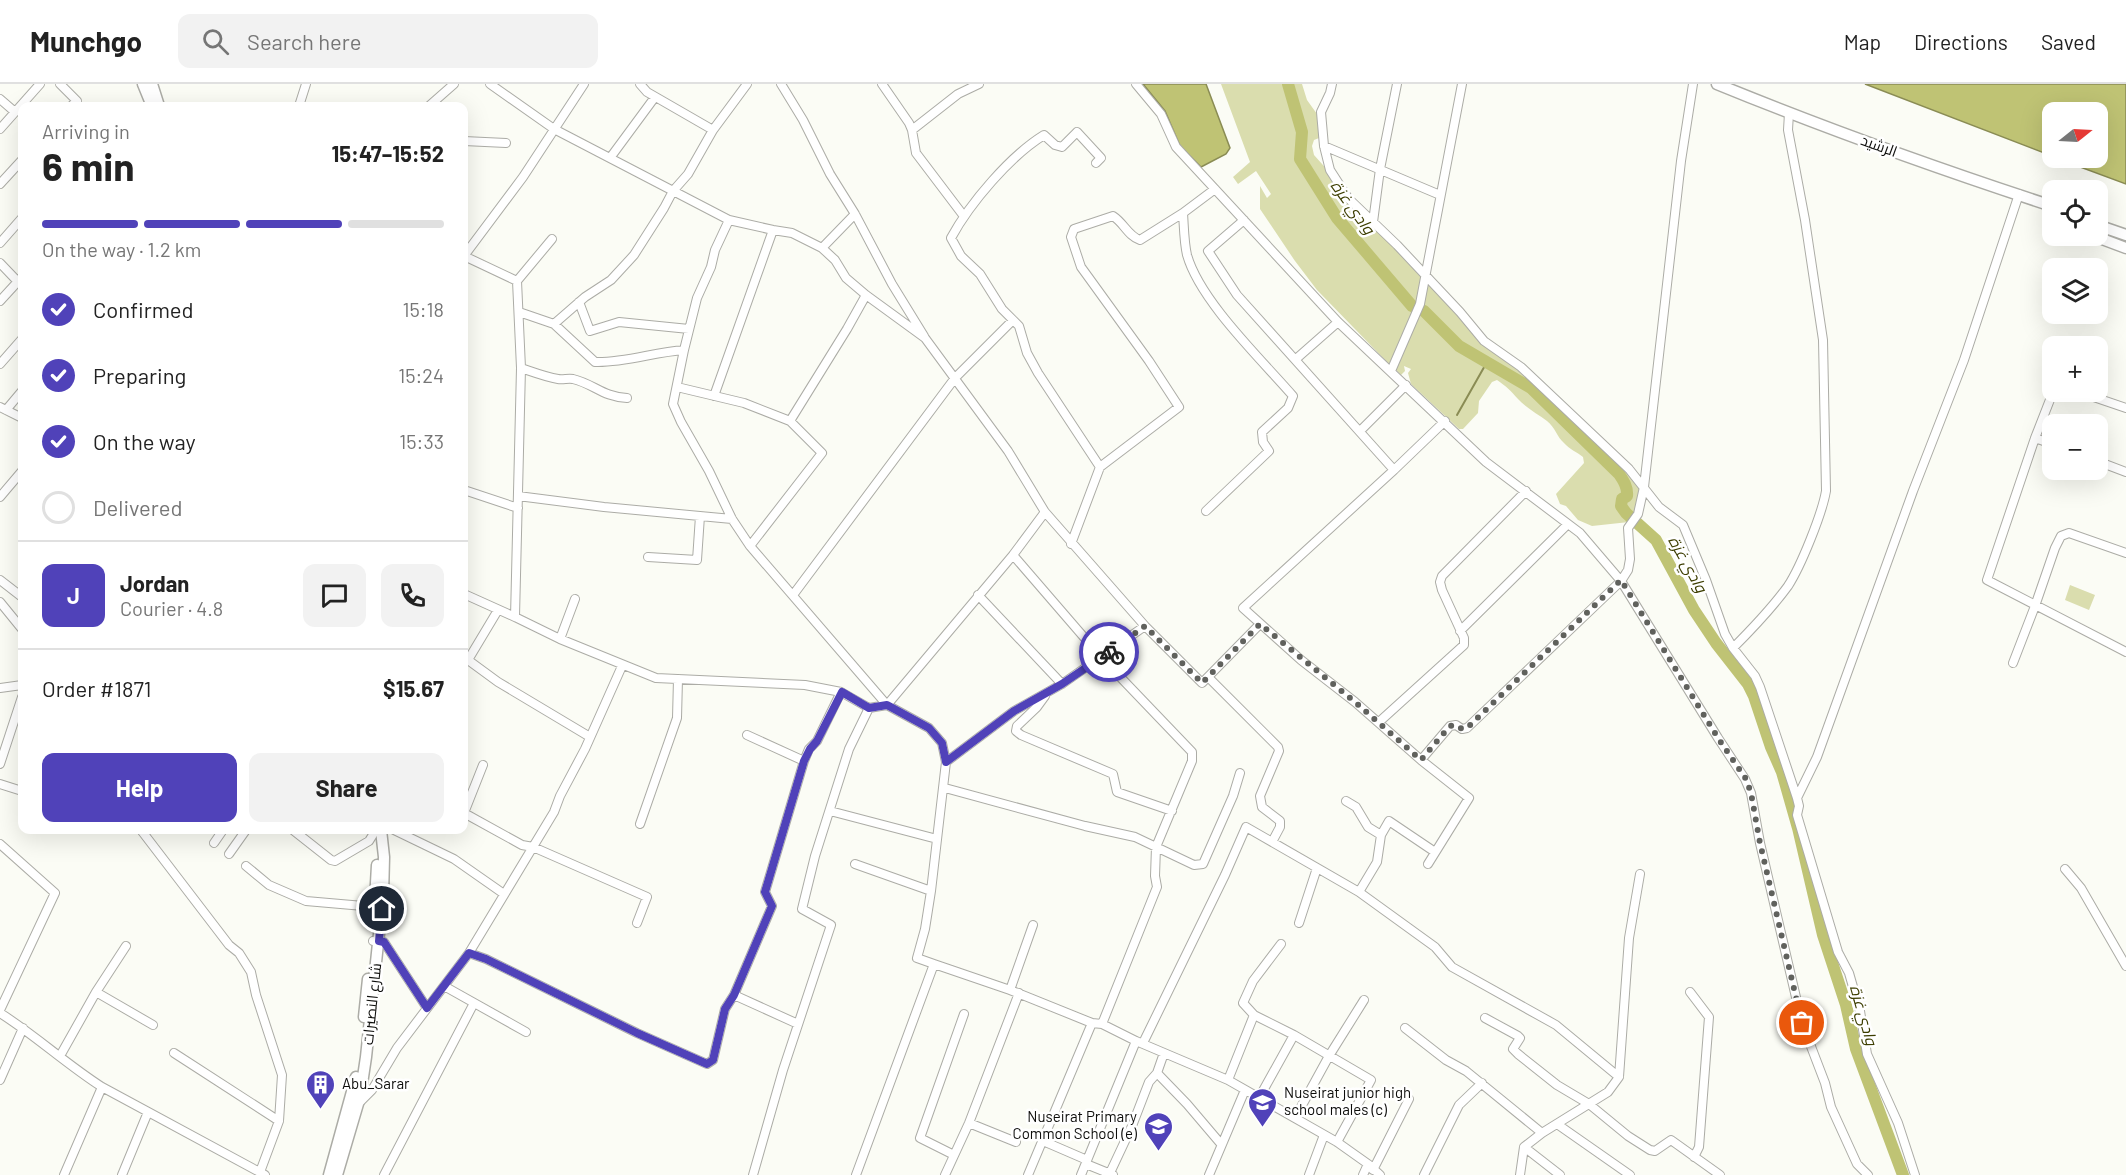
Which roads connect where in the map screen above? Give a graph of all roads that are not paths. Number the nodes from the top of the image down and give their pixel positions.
1 (40, 84) edge
2 (60, 84) edge
3 (143, 84) edge
4 (152, 84) edge
5 (306, 84) edge
6 (454, 84) edge
7 (490, 84) edge
8 (584, 84) edge
9 (640, 84) edge
10 (747, 84) edge
11 (781, 84) edge
12 (882, 84) edge
13 (979, 84) edge
14 (1136, 84) edge
15 (1332, 84) edge
16 (1397, 84) edge
17 (1462, 84) edge
18 (1693, 84) edge
19 (1717, 84) edge
20 (654, 97) junction
21 (0, 99) edge
22 (24, 102) edge
23 (75, 102) edge
24 (150, 102) edge
25 (158, 102) edge
26 (299, 102) edge
27 (434, 102) edge
28 (18, 109) edge
29 (15, 112) junction
30 (1789, 113) junction
31 (0, 129) edge
32 (555, 129) junction
33 (713, 130) junction
34 (912, 130) junction
35 (468, 141) edge
36 (506, 143) dead end
37 (1324, 146) junction
38 (610, 158) junction
39 (1096, 163) dead end
40 (18, 164) edge
41 (1380, 169) junction
42 (0, 184) edge
43 (1215, 189) junction
44 (673, 191) junction
45 (2019, 194) junction
46 (1440, 195) junction
47 (2042, 203) edge
48 (1183, 213) junction
49 (855, 214) junction
50 (963, 215) junction
51 (729, 220) junction
52 (1244, 220) junction
53 (1373, 222) junction
54 (18, 223) edge
55 (2108, 229) edge
56 (773, 230) junction
57 (2126, 235) edge
58 (552, 239) dead end
59 (2108, 241) edge
60 (0, 243) edge
61 (822, 248) junction
62 (2126, 248) edge
63 (468, 251) edge
64 (468, 258) edge
65 (0, 264) edge
66 (1425, 275) junction
67 (18, 279) edge
68 (518, 282) junction
69 (18, 285) edge
70 (866, 295) junction
71 (0, 301) edge
72 (579, 302) junction
73 (519, 312) junction
74 (1012, 320) junction
75 (1338, 322) junction
76 (554, 324) junction
77 (689, 329) junction
78 (925, 338) junction
79 (18, 344) edge
80 (684, 350) junction
81 (1296, 359) junction
82 (0, 364) edge
83 (521, 368) junction
84 (1391, 371) junction
85 (956, 378) junction
86 (1406, 385) junction
87 (677, 387) junction
88 (18, 395) edge
89 (714, 396) junction
90 (627, 398) dead end
91 (2049, 402) edge
92 (2108, 402) edge
93 (2126, 408) edge
94 (3, 409) edge
95 (18, 416) edge
96 (790, 421) junction
97 (1445, 421) junction
98 (1360, 431) junction
99 (2035, 438) junction
100 (2042, 440) edge
101 (2108, 465) edge
102 (1100, 467) junction
103 (1394, 470) junction
104 (2126, 472) edge
105 (18, 476) edge
106 (1644, 487) junction
107 (1526, 490) junction
108 (468, 491) edge
109 (518, 496) junction
110 (0, 497) edge
111 (518, 508) junction
112 (1206, 511) dead end
113 (1045, 512) junction
114 (700, 516) junction
115 (732, 519) junction
116 (1568, 524) junction
117 (1071, 544) junction
118 (750, 546) junction
119 (2126, 553) edge
120 (1013, 555) junction
121 (648, 557) dead end
122 (0, 580) edge
123 (1621, 580) junction
124 (18, 594) edge
125 (978, 595) junction
126 (468, 596) edge
127 (793, 596) junction
128 (575, 599) dead end
129 (0, 602) edge
130 (2035, 606) junction
131 (498, 610) junction
132 (515, 617) junction
133 (18, 624) edge
134 (1260, 624) junction
135 (1145, 626) junction
136 (1460, 631) junction
137 (560, 639) junction
138 (1732, 648) junction
139 (2126, 652) edge
140 (1101, 657) junction
141 (2013, 663) dead end
142 (622, 666) junction
143 (1208, 677) junction
144 (678, 679) junction
145 (1062, 684) junction
146 (18, 686) edge
147 (0, 688) edge
148 (842, 692) junction
149 (1049, 692) junction
150 (887, 705) junction
151 (869, 708) junction
152 (18, 709) edge
153 (1379, 722) junction
154 (747, 735) dead end
155 (590, 737) junction
156 (1421, 760) junction
157 (804, 761) junction
158 (946, 762) junction
159 (0, 764) edge
160 (483, 765) dead end
161 (1240, 773) dead end
162 (0, 784) edge
163 (945, 788) junction
164 (18, 790) edge
165 (1797, 798) junction
166 (1346, 801) dead end
167 (468, 803) edge
168 (830, 811) junction
169 (1172, 811) junction
170 (468, 815) edge
171 (640, 824) dead end
172 (144, 834) edge
173 (220, 834) edge
174 (243, 834) edge
175 (298, 834) edge
176 (375, 834) edge
177 (377, 834) edge
178 (377, 834) edge
179 (402, 834) edge
180 (1381, 835) junction
181 (937, 839) junction
182 (1272, 842) junction
183 (214, 843) dead end
184 (0, 844) edge
185 (533, 847) junction
186 (1156, 847) junction
187 (1435, 852) junction
188 (229, 854) dead end
189 (855, 864) dead end
190 (1428, 864) dead end
191 (246, 866) dead end
192 (1317, 868) junction
193 (2065, 869) dead end
194 (1640, 874) dead end
195 (931, 891) junction
196 (1359, 892) junction
197 (504, 894) junction
198 (375, 907) junction
199 (637, 923) dead end
200 (1299, 923) dead end
201 (1033, 925) dead end
202 (376, 941) junction
203 (1281, 944) dead end
204 (126, 946) dead end
205 (469, 953) junction
206 (934, 964) junction
207 (2126, 966) edge
208 (444, 986) junction
209 (1010, 990) junction
210 (96, 992) junction
211 (1690, 992) dead end
212 (1019, 993) junction
213 (734, 995) junction
214 (1364, 1000) dead end
215 (474, 1003) junction
216 (427, 1008) junction
217 (0, 1011) edge
218 (964, 1014) dead end
219 (1254, 1015) junction
220 (1485, 1018) dead end
221 (1092, 1023) junction
222 (798, 1024) junction
223 (1102, 1024) junction
224 (153, 1025) dead end
225 (23, 1028) junction
226 (1405, 1028) dead end
227 (526, 1032) dead end
228 (1294, 1035) junction
229 (1139, 1042) junction
230 (174, 1053) dead end
231 (1164, 1053) junction
232 (60, 1056) junction
233 (1329, 1056) junction
234 (1156, 1073) junction
235 (1619, 1077) junction
236 (0, 1080) edge
237 (1228, 1080) junction
238 (1482, 1083) junction
239 (102, 1087) junction
240 (1245, 1090) junction
241 (1259, 1098) junction
242 (1409, 1099) dead end
243 (1589, 1104) junction
244 (353, 1107) junction
245 (148, 1112) junction
246 (1295, 1118) junction
247 (279, 1121) junction
248 (969, 1123) junction
249 (1557, 1124) junction
250 (1542, 1132) junction
251 (1324, 1135) junction
252 (1042, 1140) junction
253 (1016, 1142) dead end
254 (1337, 1142) junction
255 (1221, 1144) junction
256 (1524, 1147) junction
257 (954, 1155) junction
258 (1694, 1157) junction
259 (1086, 1162) junction
260 (1374, 1170) edge
261 (263, 1174) edge
262 (1110, 1174) edge
263 (64, 1175) edge
264 (122, 1175) edge
265 (329, 1175) edge
266 (337, 1175) edge
267 (384, 1175) edge
268 (753, 1175) edge
269 (856, 1175) edge
270 (945, 1175) edge
271 (1028, 1175) edge
272 (1082, 1175) edge
273 (1209, 1175) edge
274 (1309, 1175) edge
275 (1363, 1175) edge
276 (1424, 1175) edge
277 (1520, 1175) edge
278 (1560, 1175) edge
279 (1630, 1175) edge
280 (1720, 1175) edge
281 (1868, 1175) edge
282 (1915, 1175) edge

1 - 22 street
2 - 23 street
3 - 24 main road
4 - 25 main road
5 - 26 street
6 - 27 street
7 - 32 street
8 - 32 street
9 - 20 street
10 - 33 street
11 - 49 street
12 - 34 street
13 - 34 street
14 - 43 street
15 - 37 street
16 - 41 street
17 - 46 street
18 - 106 street
19 - 30 main road, الرشيد
20 - 33 street
20 - 38 street
21 - 29 street
28 - 29 street
29 - 31 street
30 - 45 main road, الرشيد
30 - 138 street
32 - 38 street
32 - 63 street
33 - 44 street
34 - 50 street
35 - 36 street
37 - 41 street
37 - 53 street
38 - 44 street
39 - 50 street
40 - 42 street
41 - 46 street
41 - 53 street
43 - 48 street
43 - 52 street
44 - 51 street
44 - 72 street
45 - 47 main road, الرشيد
45 - 165 street
46 - 66 street
48 - 102 street
48 - 112 street
49 - 61 street
49 - 78 street
50 - 74 street
51 - 56 street
51 - 77 street
52 - 75 street
52 - 81 street
53 - 66 street
54 - 60 street
55 - 57 main road
56 - 61 street
56 - 89 street
58 - 68 street
59 - 62 main road
61 - 70 street
64 - 68 street
65 - 67 street
66 - 84 street
66 - 106 street
68 - 73 street
69 - 71 street
70 - 78 street
70 - 96 street
72 - 76 street
72 - 77 street
73 - 76 street
73 - 83 street
74 - 85 street
74 - 102 street
75 - 81 street
75 - 84 street
76 - 80 street
77 - 80 street
78 - 85 street
79 - 82 street
80 - 87 street
81 - 98 street
83 - 90 street
83 - 109 street
84 - 86 street
85 - 113 street
85 - 127 street
86 - 97 street
86 - 98 street
87 - 89 street
87 - 115 street
88 - 94 street
89 - 96 street
91 - 99 street
92 - 93 street
94 - 95 street
96 - 118 street
97 - 103 street
97 - 107 street
98 - 103 street
99 - 100 street
99 - 130 street
101 - 104 street
102 - 117 street
103 - 134 street
105 - 110 street
106 - 123 street
106 - 138 street
107 - 116 street
107 - 136 street
108 - 111 street
109 - 111 street
109 - 114 street
111 - 132 street
113 - 117 street
113 - 120 street
114 - 115 street
114 - 121 street
115 - 118 street
116 - 123 street
116 - 136 street
117 - 135 street
118 - 127 street
119 - 130 street
120 - 125 street
120 - 140 street
122 - 124 street
123 - 156 street
123 - 281 street
125 - 145 street
125 - 150 street
126 - 131 street
127 - 150 street
128 - 137 street
129 - 133 street
130 - 139 street
130 - 141 street
131 - 132 street
131 - 155 street
132 - 137 street
134 - 143 street
134 - 153 street
135 - 140 street
135 - 143 street
136 - 153 street
137 - 142 street
138 - 165 street
140 - 145 street
140 - 169 street
142 - 144 street
142 - 155 street
143 - 182 street
144 - 148 street
144 - 171 street
145 - 149 street
146 - 147 street
148 - 151 street
148 - 157 street
149 - 158 street
149 - 169 street
150 - 151 street
150 - 158 street
151 - 168 street
152 - 159 street
153 - 156 street
154 - 157 street
155 - 185 street
156 - 187 street
157 - 213 street
158 - 163 street
160 - 167 street
161 - 186 street
162 - 164 street
163 - 181 street
163 - 186 street
165 - 282 street
166 - 180 street
168 - 181 street
168 - 222 street
169 - 186 street
170 - 185 street
172 - 247 street
173 - 183 street
174 - 188 street
175 - 176 street
177 - 198 main road
178 - 202 main road, شارع النصيرات
179 - 197 street
180 - 187 street
180 - 196 street
181 - 195 street
182 - 192 street
182 - 229 street
184 - 217 street
185 - 197 street
185 - 199 street
186 - 223 street
187 - 190 street
189 - 195 street
191 - 198 street
192 - 196 street
192 - 200 street
193 - 207 street
194 - 235 street
195 - 206 street
196 - 235 street
197 - 205 street
198 - 202 main road
201 - 209 street
202 - 216 street
202 - 244 main road
203 - 219 street
204 - 210 street
205 - 208 street
205 - 213 street
206 - 209 street
206 - 269 street
208 - 215 street
208 - 216 street
209 - 212 street
210 - 224 street
210 - 232 street
211 - 258 street
212 - 221 street
212 - 248 street
213 - 222 street
214 - 233 street
215 - 227 street
215 - 267 street
216 - 244 street
217 - 225 street
218 - 257 street
219 - 228 street
219 - 237 street
220 - 243 street
221 - 223 street
221 - 252 street
222 - 268 street
223 - 229 street
225 - 232 street
225 - 236 street
226 - 238 street
228 - 233 street
228 - 241 street
229 - 231 street
229 - 259 street
230 - 247 street
231 - 234 street
231 - 237 street
232 - 239 street
233 - 246 street
233 - 254 street
234 - 255 street
234 - 262 street
235 - 243 street
237 - 240 street
238 - 250 street
238 - 276 street
239 - 245 street
239 - 263 street
240 - 241 street
240 - 255 street
241 - 246 street
242 - 260 street
243 - 249 street
243 - 258 street
244 - 265 main road
244 - 266 main road
245 - 261 street
245 - 264 street
246 - 251 street
247 - 261 street
248 - 253 street
248 - 257 street
249 - 250 street
249 - 279 street
250 - 256 street
251 - 254 street
251 - 274 street
252 - 259 street
252 - 271 street
254 - 260 street
255 - 273 street
256 - 277 street
256 - 278 street
257 - 270 street
258 - 280 street
259 - 262 street
259 - 272 street
260 - 275 street

